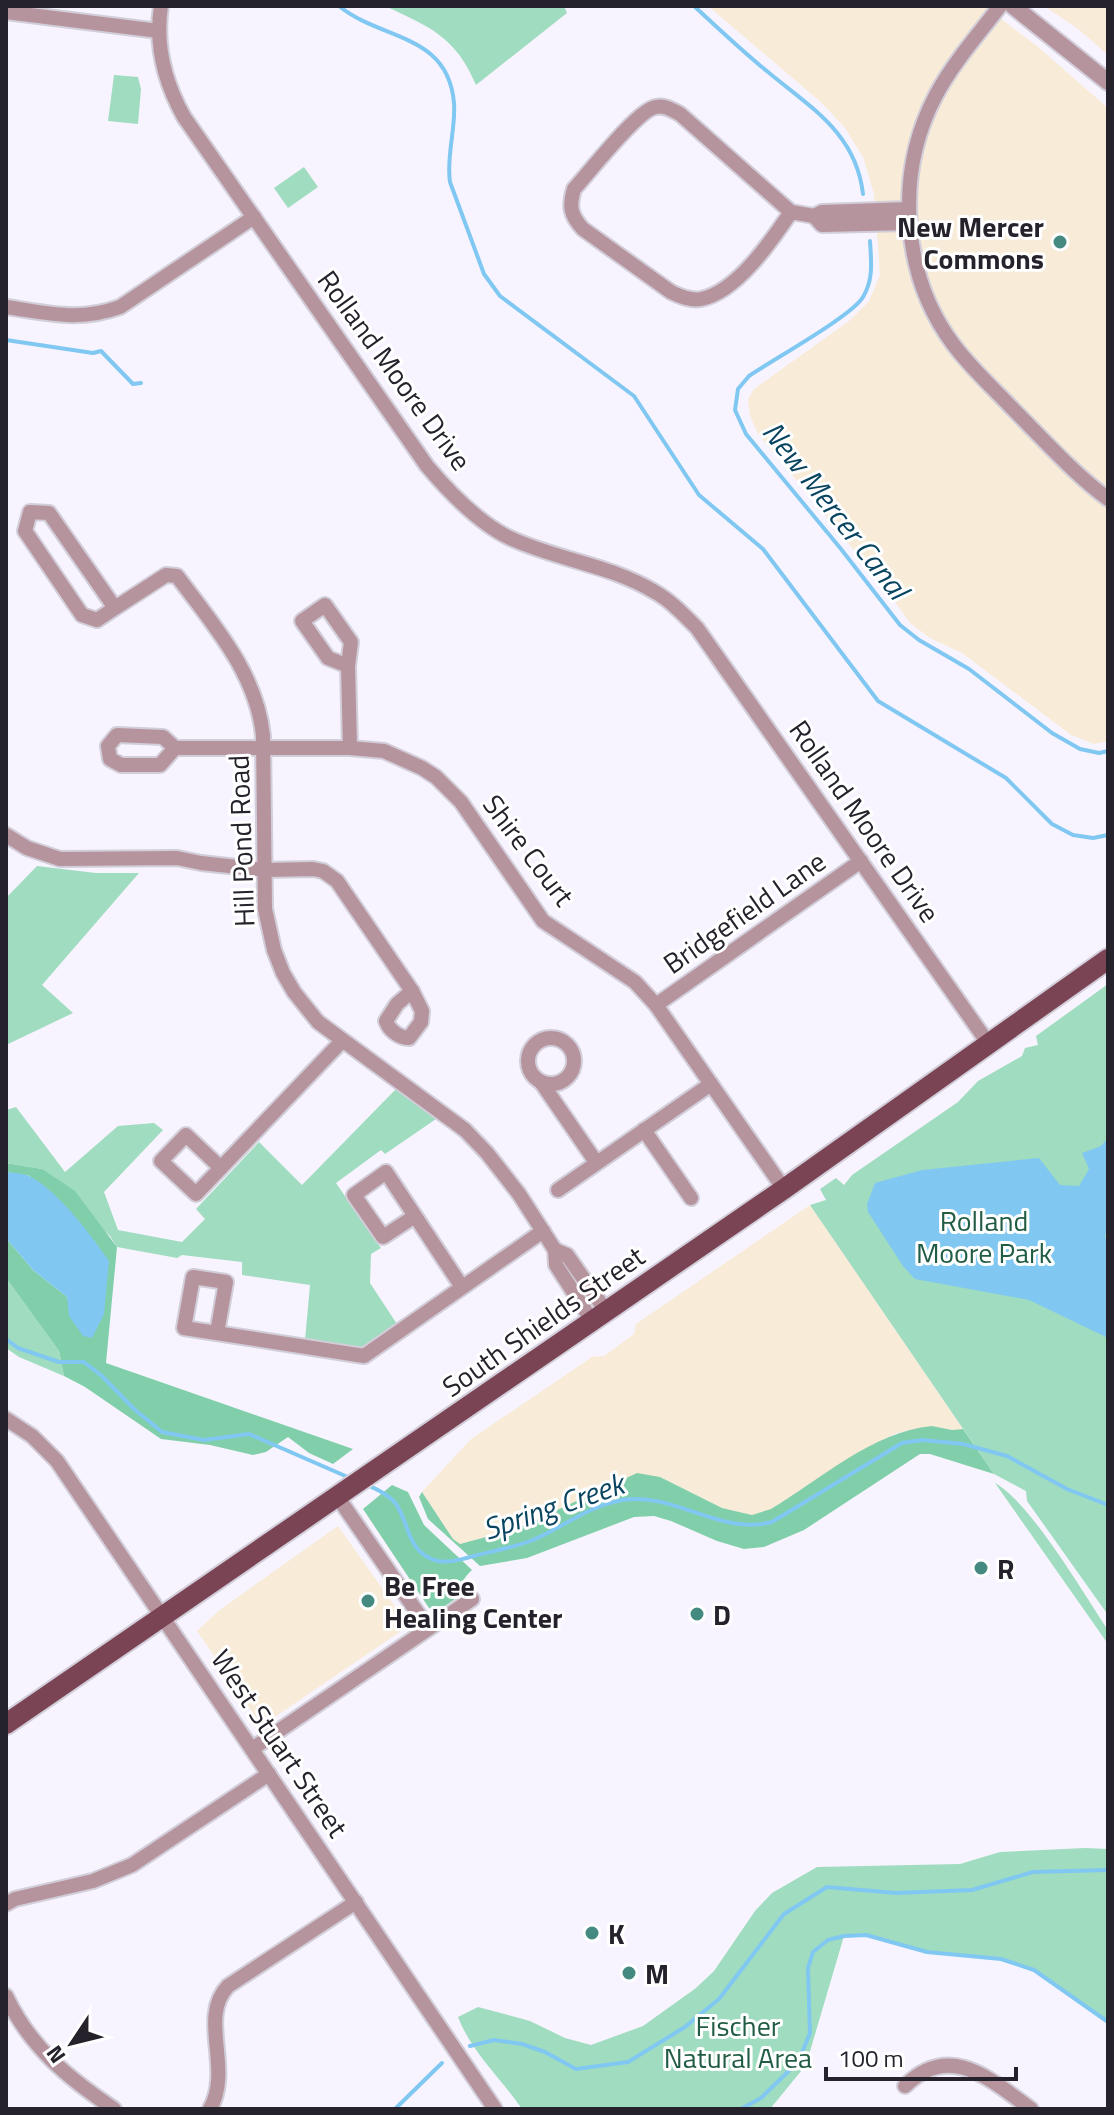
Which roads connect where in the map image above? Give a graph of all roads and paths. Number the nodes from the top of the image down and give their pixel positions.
1 (161, 6) edge
2 (1000, 6) edge
3 (1013, 6) edge
4 (6, 12) edge
5 (159, 31) junction
6 (1108, 82) edge
7 (791, 212) junction
8 (910, 216) junction
9 (254, 217) junction
10 (6, 307) edge
11 (1108, 499) edge
12 (115, 608) junction
13 (348, 666) dead end
14 (175, 748) dead end
15 (350, 748) junction
16 (263, 749) junction
17 (6, 835) edge
18 (861, 861) junction
19 (265, 870) junction
20 (1108, 959) edge
21 (412, 991) dead end
22 (656, 1005) junction
23 (342, 1041) junction
24 (988, 1043) junction
25 (541, 1082) dead end
26 (711, 1084) junction
27 (644, 1130) junction
28 (596, 1162) junction
29 (221, 1168) dead end
30 (784, 1189) junction
31 (558, 1190) dead end
32 (691, 1198) dead end
33 (415, 1216) junction
34 (543, 1231) junction
35 (462, 1287) junction
36 (599, 1316) junction
37 (217, 1333) dead end
38 (6, 1419) edge
39 (343, 1492) junction
40 (472, 1599) dead end
41 (163, 1616) junction
42 (428, 1628) junction
43 (6, 1724) edge
44 (252, 1749) junction
45 (269, 1774) junction
46 (356, 1902) junction
47 (6, 1904) edge
48 (6, 1996) edge
49 (905, 2086) dead end
50 (114, 2109) edge
51 (210, 2109) edge
52 (495, 2109) edge
53 (1031, 2109) edge

1 - 5 street, Rolland Moore Drive
2 - 8 street
3 - 6 street
4 - 5 street
5 - 9 street, Rolland Moore Drive
7 - 7 street
7 - 8 street
8 - 11 street
9 - 10 street
9 - 18 street, Rolland Moore Drive
12 - 12 street
12 - 16 street, Hill Pond Road
13 - 15 street
14 - 16 street, Shire Court
15 - 16 street, Shire Court
15 - 22 street, Shire Court
16 - 19 street, Hill Pond Road
17 - 19 street
18 - 22 street, Bridgefield Lane
18 - 24 street, Rolland Moore Drive
19 - 21 street
19 - 23 street, Hill Pond Road
20 - 24 main road, South Shields Street
22 - 26 street, Shire Court
23 - 29 street
23 - 34 street, Hill Pond Road
24 - 30 main road, South Shields Street
25 - 28 street
26 - 27 street
26 - 30 street, Shire Court
27 - 28 street
27 - 32 street
28 - 31 street
30 - 36 main road, South Shields Street
33 - 33 street
33 - 35 street
34 - 35 street
34 - 36 street, Hill Pond Road
35 - 37 street
36 - 39 main road, South Shields Street
38 - 41 street, West Stuart Street
39 - 41 main road, South Shields Street
39 - 42 street
40 - 42 street
41 - 43 main road, South Shields Street
41 - 44 street, West Stuart Street
42 - 44 street
44 - 45 street, West Stuart Street
45 - 46 street, West Stuart Street
45 - 47 street
46 - 51 street
46 - 52 street, West Stuart Street
48 - 50 street
49 - 53 street

